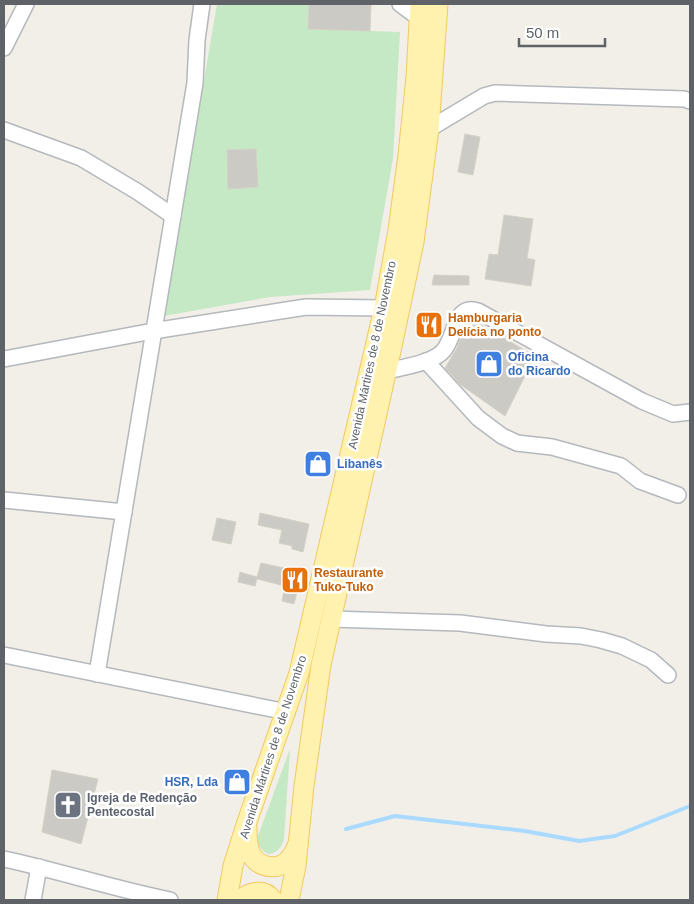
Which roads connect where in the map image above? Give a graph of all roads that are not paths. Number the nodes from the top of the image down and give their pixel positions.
1 (26, 4) edge
2 (202, 4) edge
3 (400, 4) edge
4 (438, 4) edge
5 (420, 11) edge
6 (4, 48) edge
7 (690, 101) edge
8 (429, 129) junction
9 (4, 130) edge
10 (173, 216) junction
11 (384, 308) junction
12 (153, 331) junction
13 (4, 359) edge
14 (426, 361) junction
15 (386, 371) junction
16 (690, 412) edge
17 (678, 495) dead end
18 (4, 500) edge
19 (124, 512) junction
20 (331, 619) junction
21 (4, 655) edge
22 (97, 674) junction
23 (668, 675) dead end
24 (286, 712) junction
25 (247, 822) junction
26 (299, 842) junction
27 (4, 859) edge
28 (39, 867) junction
29 (33, 900) edge
30 (170, 900) edge
31 (227, 900) edge
32 (240, 900) edge
33 (273, 900) edge
34 (289, 900) edge

1 - 6 street
2 - 10 street
3 - 5 street
4 - 8 main road, Avenida Mártires de 8 de Novembro
5 - 11 main road, Avenida Mártires de 8 de Novembro
7 - 8 street
8 - 15 main road, Avenida Mártires de 8 de Novembro
9 - 10 street
10 - 12 street
11 - 12 street
11 - 24 main road, Avenida Mártires de 8 de Novembro
12 - 13 street
12 - 19 street
14 - 15 street
14 - 16 street
14 - 17 street
15 - 20 main road, Avenida Mártires de 8 de Novembro
18 - 19 street
19 - 22 street
20 - 23 street
20 - 26 main road, Avenida Mártires de 8 de Novembro
21 - 22 street
22 - 24 street
24 - 25 main road, Avenida Mártires de 8 de Novembro
25 - 26 main road
25 - 31 main road, Avenida Mártires de 8 de Novembro
26 - 34 main road, Avenida Mártires de 8 de Novembro
27 - 28 street
28 - 29 street
28 - 30 street
32 - 33 main road

